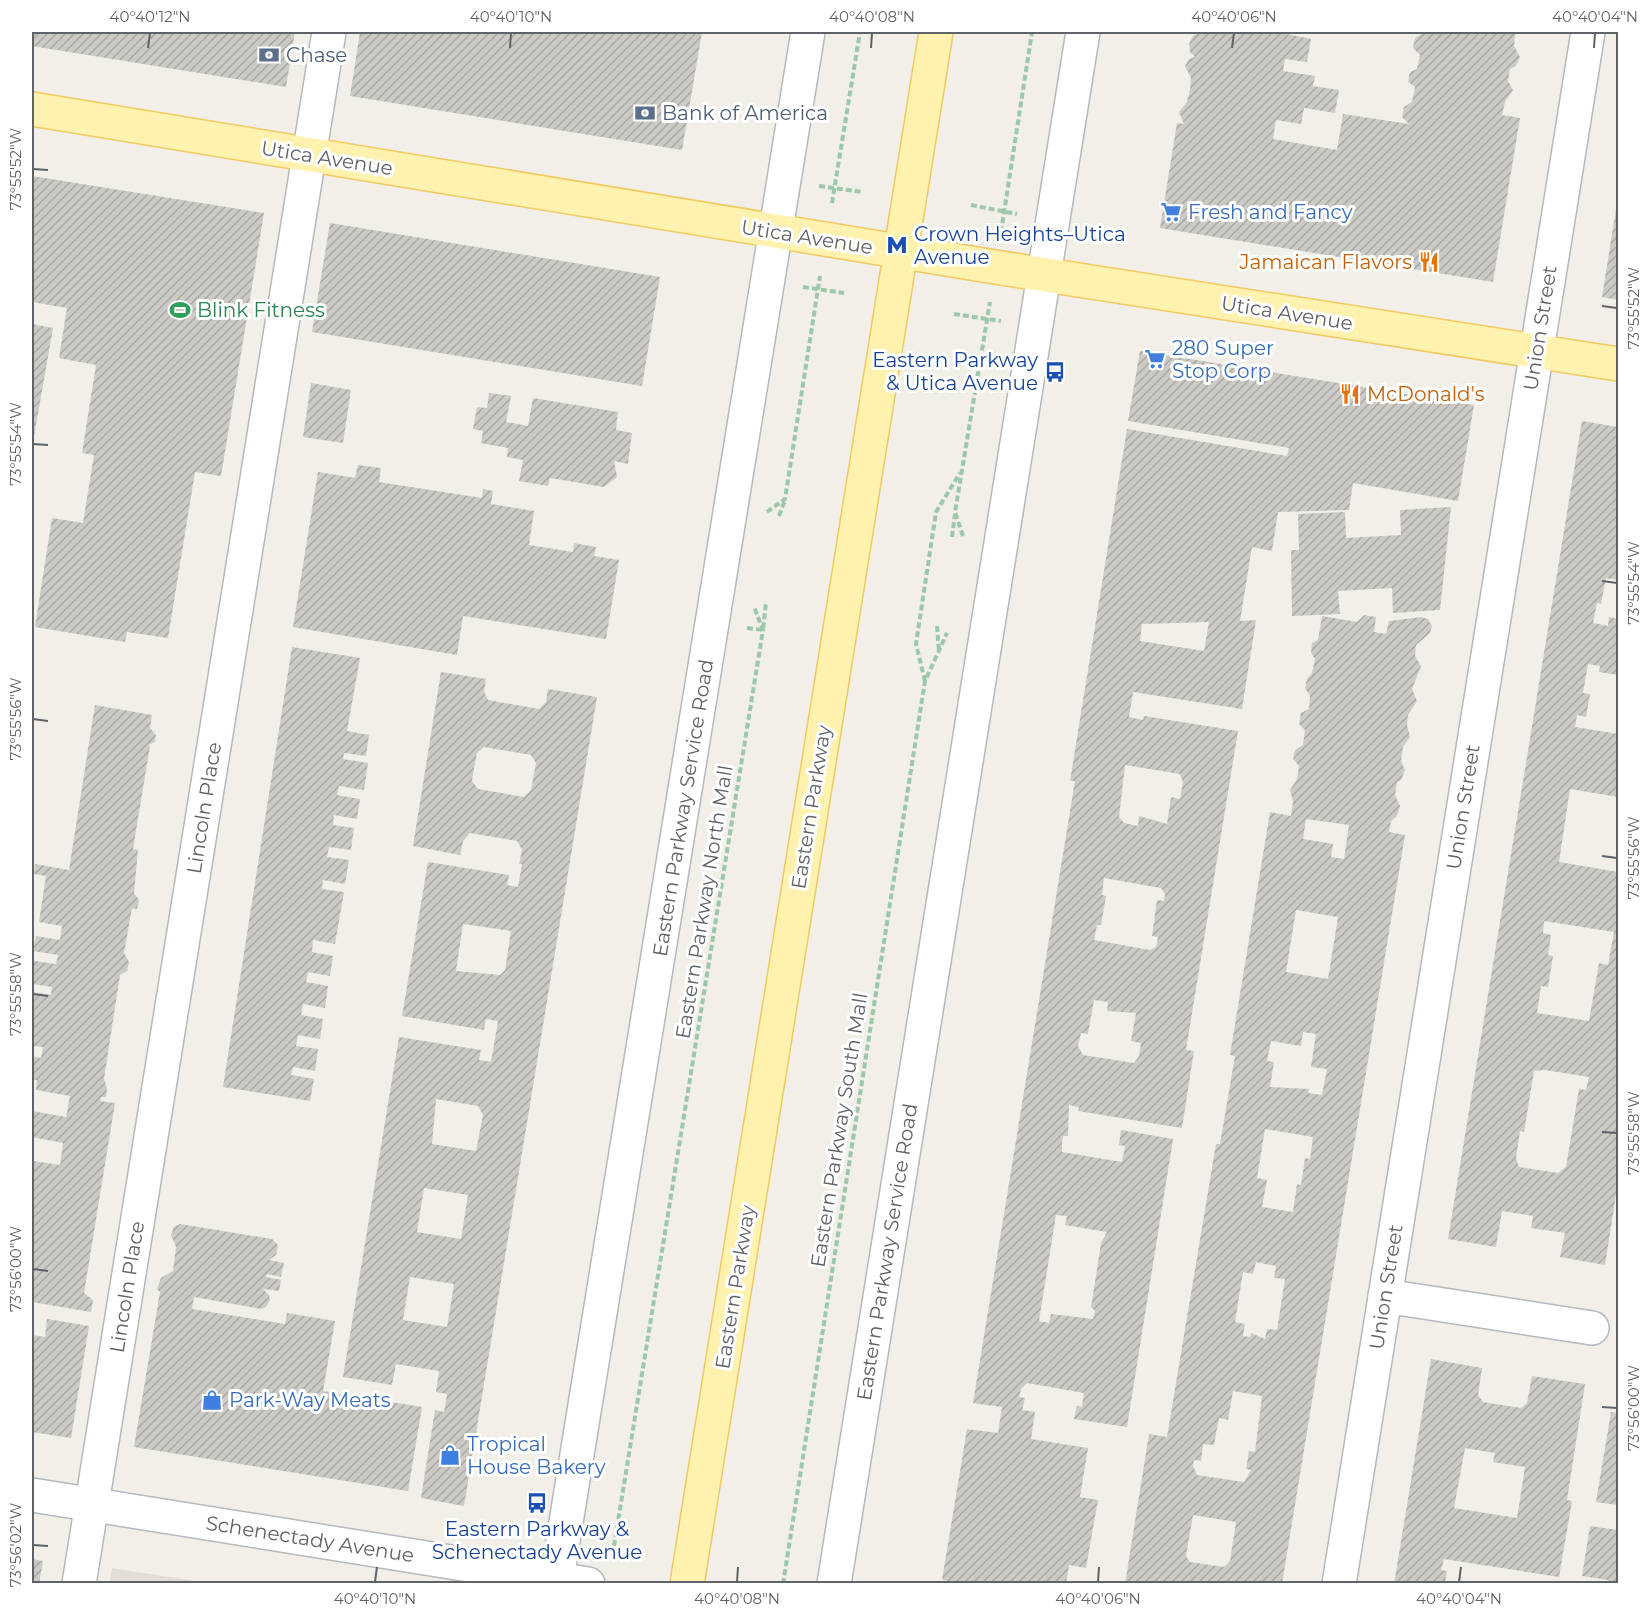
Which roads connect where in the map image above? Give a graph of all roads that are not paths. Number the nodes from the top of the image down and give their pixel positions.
1 (329, 32) edge
2 (808, 32) edge
3 (936, 32) edge
4 (1083, 32) edge
5 (1588, 32) edge
6 (32, 110) edge
7 (309, 154) junction
8 (777, 232) junction
9 (902, 252) junction
10 (1044, 275) junction
11 (1536, 351) junction
12 (1618, 364) edge
13 (1385, 1296) junction
14 (1592, 1328) dead end
15 (32, 1496) edge
16 (92, 1505) junction
17 (567, 1582) edge
18 (79, 1584) edge
19 (687, 1584) edge
20 (834, 1584) edge
21 (1339, 1584) edge

1 - 7 street, Lincoln Place
2 - 8 street, Eastern Parkway Service Road
3 - 9 main road, Eastern Parkway
4 - 10 street, Eastern Parkway Service Road
5 - 11 street, Union Street
6 - 7 main road, Utica Avenue
7 - 8 main road, Utica Avenue
7 - 16 street, Lincoln Place
8 - 9 main road, Utica Avenue
8 - 17 street, Eastern Parkway Service Road
9 - 10 main road, Utica Avenue
9 - 19 main road, Eastern Parkway
10 - 11 main road, Utica Avenue
10 - 20 street, Eastern Parkway Service Road
11 - 12 main road, Utica Avenue
11 - 13 street, Union Street
13 - 14 street
13 - 21 street, Union Street
15 - 16 street, Schenectady Avenue
16 - 17 street, Schenectady Avenue
16 - 18 street, Lincoln Place

